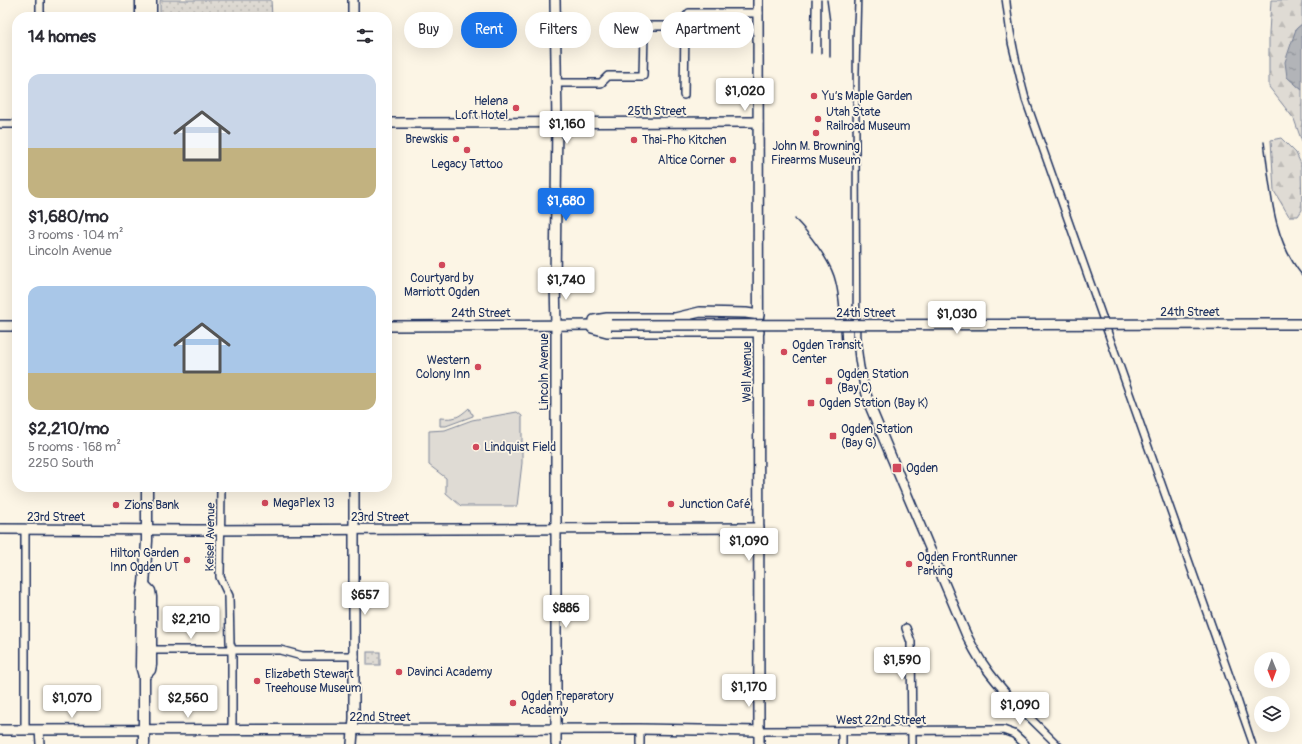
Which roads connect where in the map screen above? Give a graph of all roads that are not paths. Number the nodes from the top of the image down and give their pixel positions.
1 (40, 0) edge
2 (141, 0) edge
3 (151, 0) edge
4 (353, 0) edge
5 (555, 0) edge
6 (758, 0) edge
7 (40, 12) edge
8 (141, 12) edge
9 (151, 12) edge
10 (353, 12) edge
11 (754, 14) edge
12 (759, 14) junction
13 (661, 26) edge
14 (685, 48) edge
15 (556, 83) junction
16 (684, 95) dead end
17 (758, 122) junction
18 (392, 123) edge
19 (557, 123) junction
20 (0, 124) edge
21 (12, 124) edge
22 (759, 315) junction
23 (575, 324) junction
24 (1302, 324) edge
25 (556, 325) junction
26 (0, 326) edge
27 (12, 326) edge
28 (392, 326) edge
29 (759, 332) junction
30 (148, 492) edge
31 (221, 492) edge
32 (354, 492) edge
33 (556, 528) junction
34 (759, 528) junction
35 (0, 529) edge
36 (25, 529) junction
37 (147, 529) junction
38 (221, 529) junction
39 (354, 529) junction
40 (144, 586) junction
41 (906, 628) dead end
42 (232, 649) junction
43 (151, 650) junction
44 (354, 656) junction
45 (144, 676) junction
46 (556, 729) junction
47 (640, 729) junction
48 (0, 730) edge
49 (25, 730) junction
50 (40, 730) junction
51 (144, 730) junction
52 (232, 730) junction
53 (354, 730) junction
54 (912, 730) junction
55 (759, 731) junction
56 (842, 731) junction
57 (40, 744) edge
58 (144, 744) edge
59 (352, 744) edge
60 (556, 744) edge
61 (640, 744) edge
62 (759, 744) edge
63 (842, 744) edge
64 (912, 744) edge
65 (1025, 744) edge

1 - 7 street
2 - 8 main road
3 - 9 main road
4 - 10 street
5 - 15 street, Lincoln Avenue
6 - 12 street, Wall Avenue
11 - 12 street
12 - 17 street, Wall Avenue
13 - 15 street
14 - 16 street
15 - 19 street, Lincoln Avenue
17 - 19 street, 25th Street
17 - 22 street, Wall Avenue
18 - 19 street, 25th Street
19 - 25 street, Lincoln Avenue
20 - 21 street
22 - 23 street, 24th Street
22 - 29 street, Wall Avenue
23 - 24 street, 24th Street, bridge
23 - 25 street, 24th Street
23 - 29 street, 24th Street
25 - 28 street, 24th Street
25 - 33 street, Lincoln Avenue
26 - 27 street
29 - 34 street, Wall Avenue
30 - 37 main road
31 - 38 street, Keisel Avenue
32 - 39 street
33 - 34 street, 23rd Street
33 - 39 street, 23rd Street
33 - 46 street, Lincoln Avenue
34 - 55 street, Wall Avenue
35 - 36 street, 23rd Street
36 - 37 street, 23rd Street
36 - 49 street
37 - 38 street, 23rd Street
37 - 40 main road
38 - 39 street, 23rd Street
38 - 42 street, Keisel Avenue
39 - 44 street
40 - 43 main road
40 - 45 main road
41 - 54 street
42 - 43 street
42 - 44 street
42 - 52 street, Keisel Avenue
43 - 45 main road
44 - 53 street
45 - 51 main road
46 - 47 street, 22nd Street
46 - 53 street, 22nd Street
46 - 60 street, Lincoln Avenue
47 - 55 street, 22nd Street
47 - 61 street
48 - 49 street, 22nd Street
49 - 50 street, 22nd Street
50 - 51 street, 22nd Street
50 - 57 street
51 - 52 street, 22nd Street
51 - 58 main road
52 - 53 street, 22nd Street
53 - 59 street
54 - 56 street, West 22nd Street
54 - 64 street
54 - 65 street, West 22nd Street
55 - 56 street, West 22nd Street
55 - 62 street, Wall Avenue
56 - 63 street

